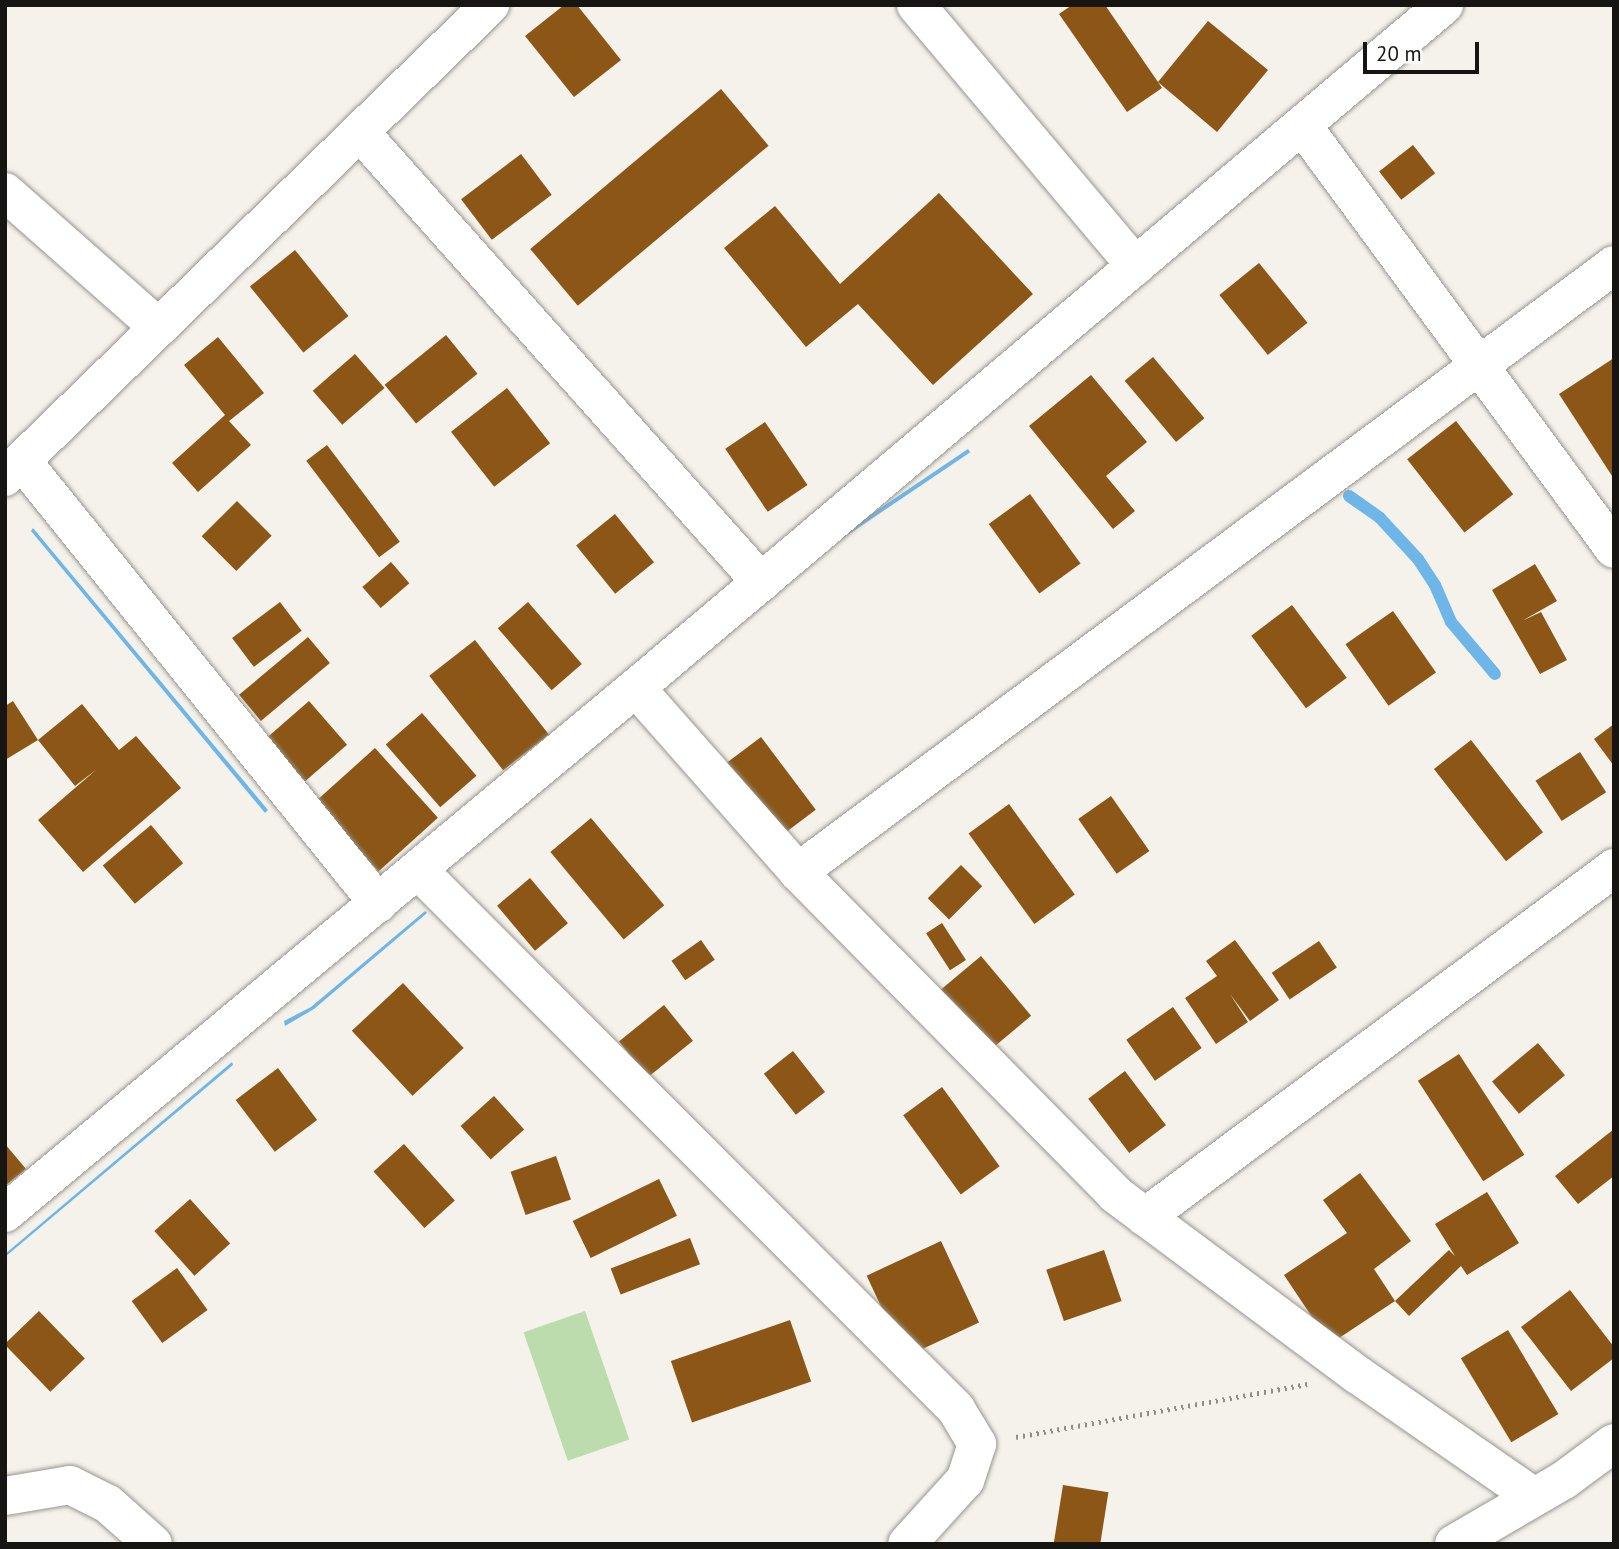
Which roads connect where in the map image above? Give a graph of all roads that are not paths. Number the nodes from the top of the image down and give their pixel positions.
1 (491, 5) edge
2 (916, 5) edge
3 (1444, 5) edge
4 (1302, 125) junction
5 (360, 132) junction
6 (5, 192) edge
7 (1614, 265) edge
8 (1136, 266) junction
9 (159, 328) junction
10 (1478, 365) junction
11 (14, 469) edge
12 (1614, 549) edge
13 (761, 582) junction
14 (636, 688) junction
15 (1614, 868) edge
16 (418, 870) junction
17 (798, 872) junction
18 (377, 903) junction
19 (5, 1213) edge
20 (1145, 1217) junction
21 (1614, 1443) edge
22 (5, 1496) edge
23 (1534, 1497) junction
24 (153, 1544) edge
25 (907, 1544) edge
26 (1454, 1544) edge

1 - 5 street
2 - 8 street
3 - 4 street
4 - 8 street
4 - 10 street
5 - 9 street
5 - 13 street
6 - 9 street
7 - 10 street
8 - 13 street
9 - 11 street
10 - 12 street
10 - 17 street
11 - 18 street
13 - 14 street
14 - 16 street
14 - 17 street
15 - 20 street
16 - 18 street
16 - 25 street
17 - 20 street
18 - 19 street
20 - 23 street
21 - 23 street
22 - 24 street
23 - 26 street

